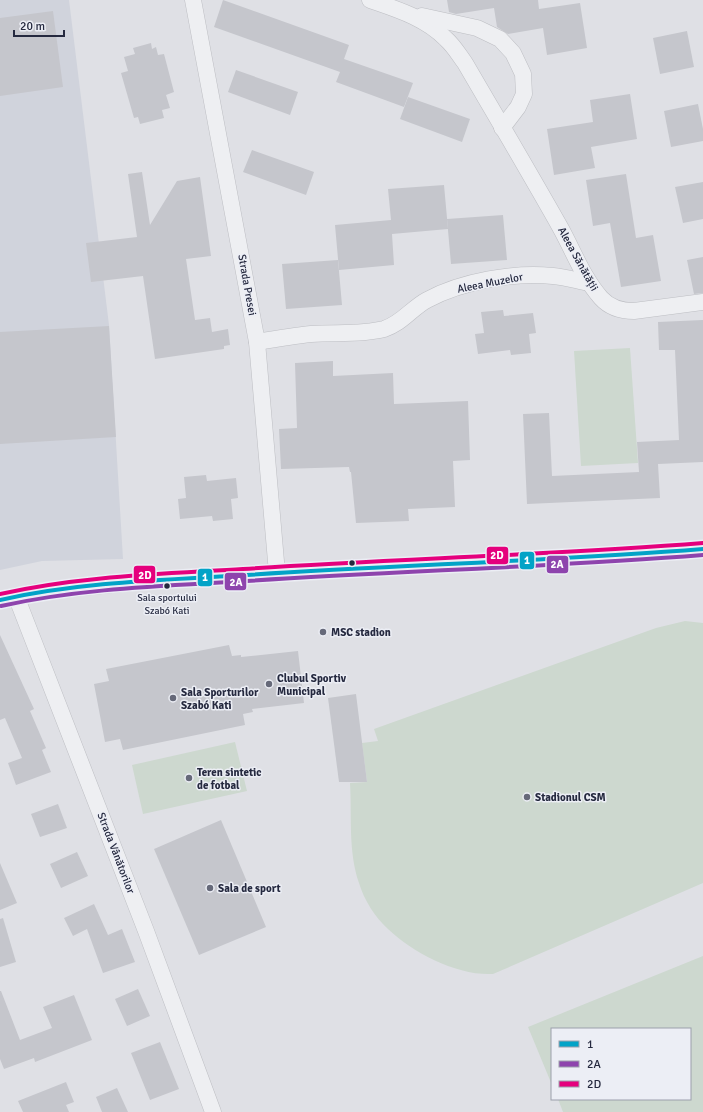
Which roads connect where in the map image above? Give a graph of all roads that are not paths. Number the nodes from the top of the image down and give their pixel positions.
1 (193, 0) edge
2 (370, 0) edge
3 (407, 13) junction
4 (502, 128) junction
5 (589, 283) junction
6 (703, 302) edge
7 (257, 342) junction
8 (703, 549) edge
9 (277, 573) junction
10 (16, 596) junction
11 (0, 600) edge
12 (213, 1112) edge

1 - 7 street, Strada Presei
2 - 3 street, Aleea Sănătății
3 - 4 street, Aleea Sănătății
3 - 4 street, Aleea Sănătății
4 - 5 street, Aleea Sănătății
5 - 6 street, Aleea Sănătății
5 - 7 street, Aleea Muzelor
7 - 9 street, Strada Presei
8 - 9 street
9 - 10 street
10 - 11 street
10 - 12 street, Strada Vânătorilor

